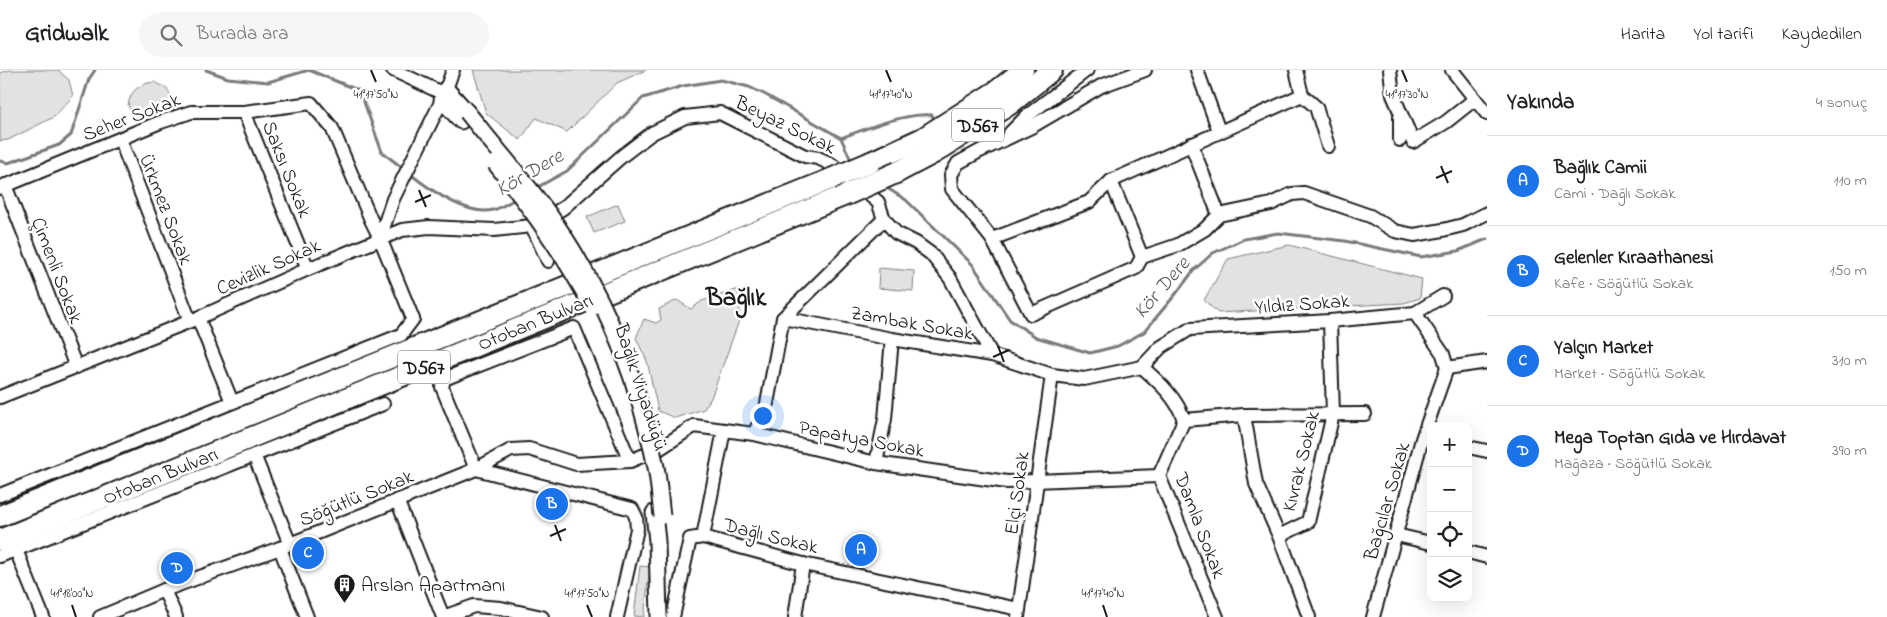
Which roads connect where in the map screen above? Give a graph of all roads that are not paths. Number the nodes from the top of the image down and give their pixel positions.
1 (393, 70) edge
2 (453, 70) edge
3 (1023, 70) edge
4 (1052, 70) edge
5 (1087, 70) edge
6 (1145, 70) edge
7 (1197, 70) edge
8 (1296, 70) edge
9 (1390, 70) edge
10 (1452, 70) edge
11 (444, 94) junction
12 (1302, 94) junction
13 (1475, 98) junction
14 (244, 112) junction
15 (1400, 113) junction
16 (1487, 114) edge
17 (1218, 131) junction
18 (120, 139) junction
19 (1003, 140) junction
20 (1400, 140) dead end
21 (1191, 144) junction
22 (1328, 146) dead end
23 (1112, 181) junction
24 (2, 187) edge
25 (1487, 213) edge
26 (1218, 215) junction
27 (884, 219) junction
28 (532, 226) junction
29 (380, 238) junction
30 (992, 239) junction
31 (1142, 257) junction
32 (548, 261) dead end
33 (308, 269) junction
34 (1443, 296) dead end
35 (1415, 313) junction
36 (783, 318) junction
37 (194, 320) junction
38 (1330, 321) junction
39 (892, 339) junction
40 (992, 355) junction
41 (1487, 362) edge
42 (76, 367) junction
43 (1142, 367) junction
44 (1447, 368) junction
45 (1052, 375) junction
46 (0, 396) edge
47 (232, 402) junction
48 (382, 404) dead end
49 (1332, 414) junction
50 (1365, 414) dead end
51 (1244, 415) junction
52 (1184, 420) junction
53 (1432, 422) edge
54 (724, 430) junction
55 (754, 434) junction
56 (1427, 440) edge
57 (1472, 449) edge
58 (511, 450) joint
59 (1487, 451) edge
60 (254, 455) junction
61 (630, 461) junction
62 (876, 463) junction
63 (476, 469) junction
64 (1159, 476) junction
65 (1037, 480) junction
66 (0, 494) edge
67 (397, 500) junction
68 (658, 515) junction
69 (0, 516) edge
70 (1396, 535) junction
71 (1279, 536) junction
72 (696, 538) junction
73 (1427, 542) edge
74 (8, 545) edge
75 (285, 546) junction
76 (1472, 553) edge
77 (0, 556) edge
78 (1487, 557) edge
79 (803, 564) junction
80 (164, 590) junction
81 (1019, 613) edge
82 (43, 617) edge
83 (100, 617) edge
84 (176, 617) edge
85 (307, 617) edge
86 (443, 617) edge
87 (542, 617) edge
88 (617, 617) edge
89 (658, 617) edge
90 (664, 617) edge
91 (673, 617) edge
92 (795, 617) edge
93 (1217, 617) edge
94 (1309, 617) edge
95 (1373, 617) edge

1 - 11 street
2 - 11 street
3 - 69 highway, Otoban Bulvarı / D567, bridge
4 - 74 highway, Otoban Bulvarı / D567, bridge
5 - 19 street
6 - 19 street
7 - 17 street
8 - 12 street
9 - 15 street
10 - 13 street
11 - 29 street
11 - 68 street, Bağlık Viyadüğü, bridge
12 - 17 street
12 - 22 street
13 - 15 street
13 - 16 street
14 - 18 street, Seher Sokak
14 - 29 street, Seher Sokak
14 - 33 street, Saksı Sokak
15 - 20 street
17 - 21 street
18 - 24 street, Seher Sokak
18 - 37 street, Ürkmez Sokak
19 - 30 street
21 - 23 street
21 - 26 street
23 - 30 street
23 - 31 street
24 - 42 street, Çimenli Sokak
25 - 26 street
26 - 31 street
27 - 28 street, Beyaz Sokak
27 - 36 street
27 - 40 street, Beyaz Sokak
28 - 29 street, Cevizlik Sokak
28 - 32 street
29 - 33 street, Cevizlik Sokak
29 - 47 street
30 - 31 street
33 - 37 street, Cevizlik Sokak
34 - 35 street
35 - 38 street, Yıldız Sokak
35 - 44 street
36 - 39 street, Zambak Sokak
36 - 55 street
37 - 42 street, Cevizlik Sokak
37 - 47 street, Ürkmez Sokak
38 - 43 street, Yıldız Sokak
38 - 49 street, Kıvrak Sokak
39 - 40 street, Zambak Sokak
39 - 62 street
40 - 45 street, Zambak Sokak
41 - 44 street
42 - 46 street, Cevizlik Sokak
43 - 45 street, Zambak Sokak
43 - 52 street
44 - 53 street, Bağcılar Sokak
45 - 65 street, Elçi Sokak
47 - 66 street
48 - 60 street
49 - 50 street
49 - 51 street
49 - 71 street, Kıvrak Sokak
51 - 52 street
51 - 71 street
52 - 64 street, Damla Sokak
54 - 55 street, Papatya Sokak
54 - 61 street, Papatya Sokak
54 - 72 street
55 - 62 street, Papatya Sokak
56 - 70 street, Bağcılar Sokak
57 - 59 street
58 - 61 street, Papatya Sokak
58 - 63 street, Söğütlü Sokak
60 - 74 street
60 - 75 street
61 - 63 street
62 - 65 street, Papatya Sokak
63 - 67 street, Söğütlü Sokak
63 - 88 street
64 - 65 street, Papatya Sokak
64 - 93 street, Damla Sokak
65 - 81 street, Elçi Sokak
67 - 75 street, Söğütlü Sokak
67 - 86 street
68 - 89 street, Bağlık Viyadüğü
68 - 90 street, Bağlık Viyadüğü
70 - 73 street
70 - 95 street, Bağcılar Sokak
71 - 94 street
72 - 79 street, Dağlı Sokak
72 - 91 street
74 - 77 street
74 - 82 street
75 - 80 street, Söğütlü Sokak
75 - 85 street
76 - 78 street
79 - 81 street, Dağlı Sokak
79 - 92 street
80 - 83 street, Söğütlü Sokak
80 - 84 street
86 - 87 street

